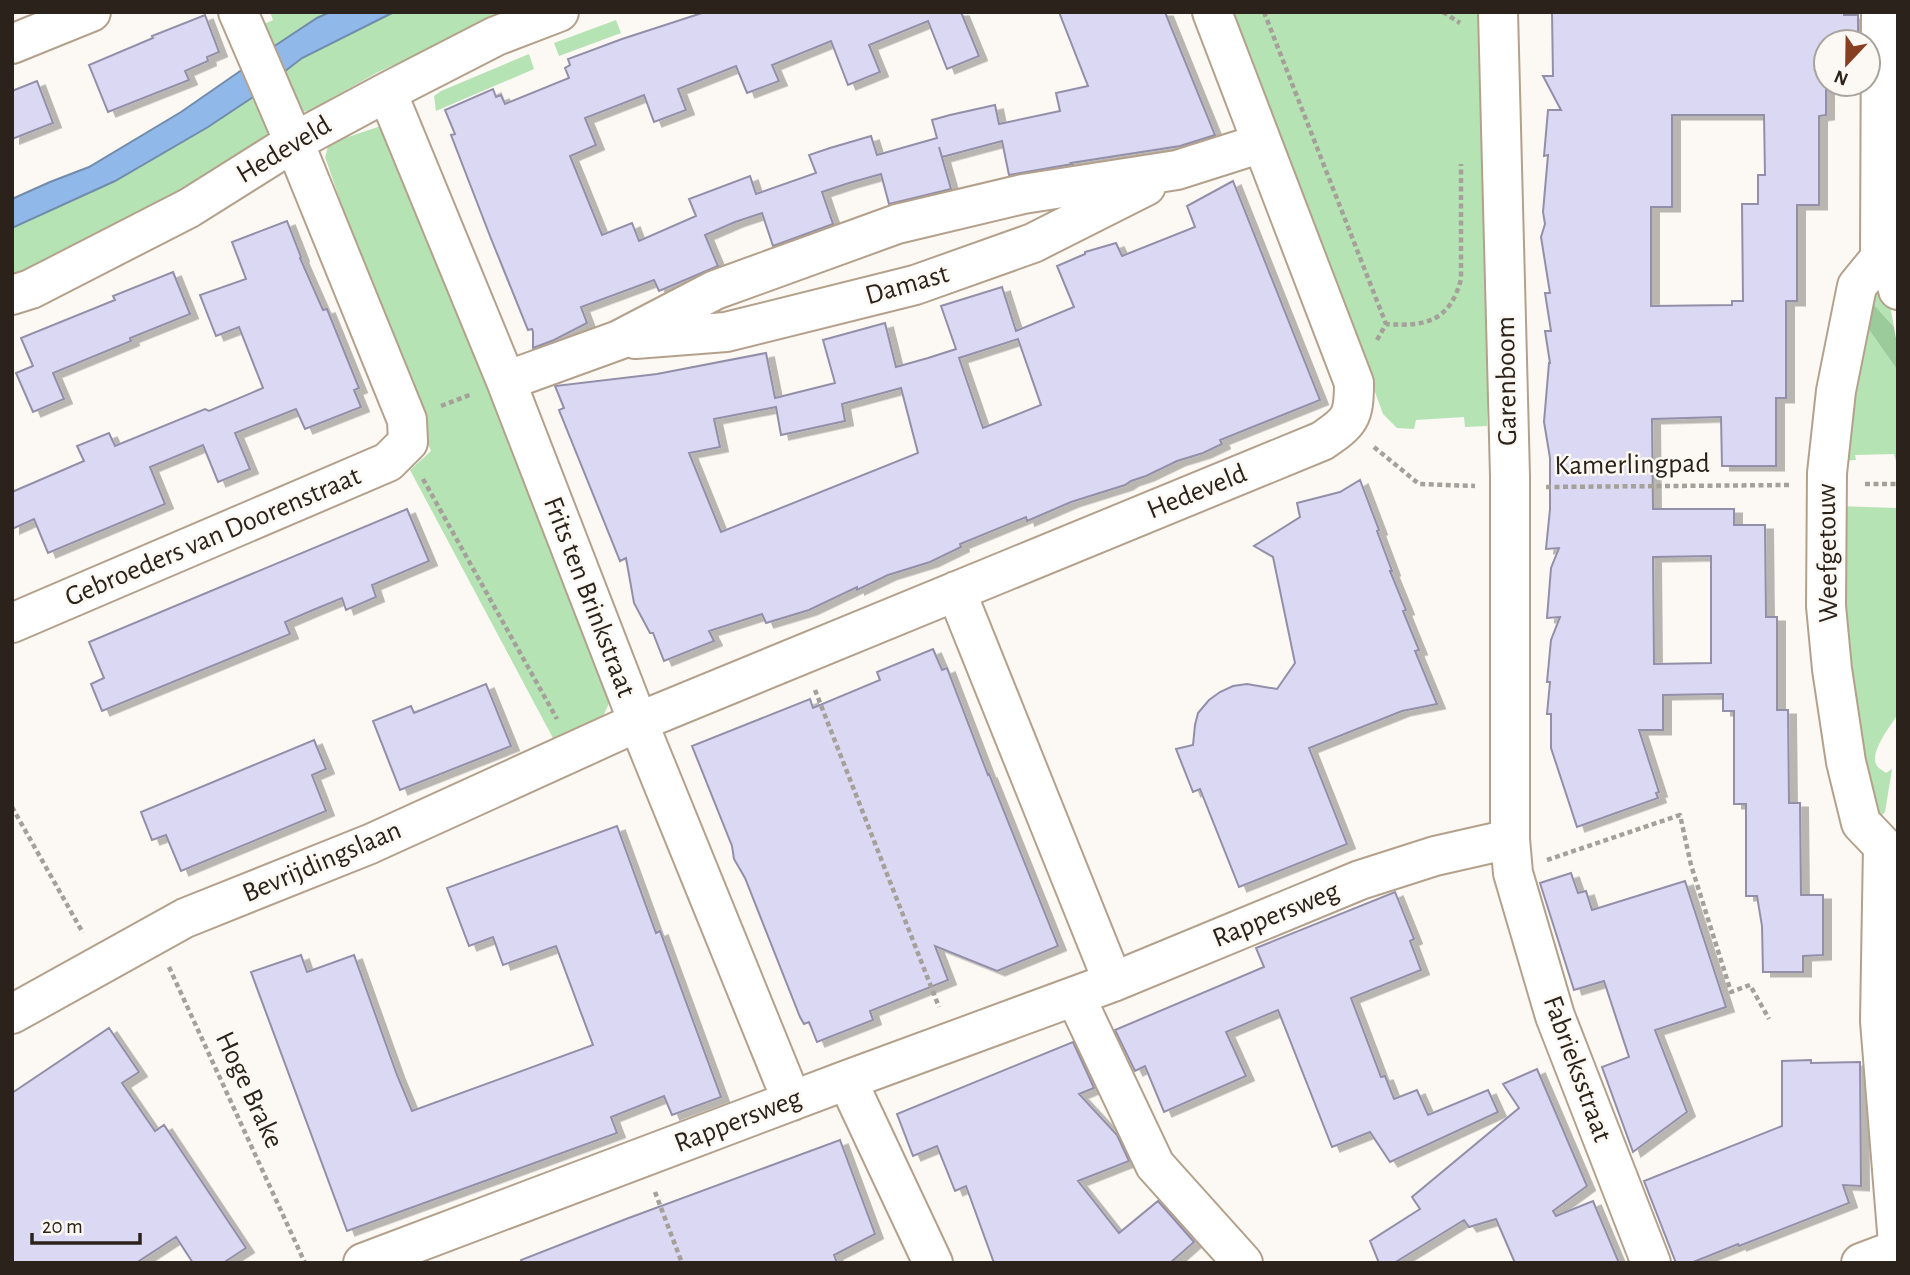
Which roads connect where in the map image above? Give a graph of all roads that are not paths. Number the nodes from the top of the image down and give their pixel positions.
1 (91, 12) edge
2 (238, 12) edge
3 (559, 12) edge
4 (1212, 12) edge
5 (1498, 12) edge
6 (1881, 12) edge
7 (12, 44) edge
8 (387, 92) junction
9 (294, 142) junction
10 (1262, 143) junction
11 (1177, 170) junction
12 (1880, 258) junction
13 (1898, 290) edge
14 (12, 295) edge
15 (619, 340) junction
16 (506, 381) junction
17 (956, 590) junction
18 (12, 623) edge
19 (638, 722) junction
20 (1891, 836) edge
21 (1512, 856) junction
22 (1113, 982) junction
23 (1076, 996) junction
24 (12, 1014) edge
25 (847, 1080) junction
26 (792, 1101) junction
27 (1898, 1246) edge
28 (931, 1262) edge
29 (363, 1263) edge
30 (1243, 1263) edge
31 (1651, 1263) edge
32 (1861, 1263) edge

1 - 7 street
2 - 9 street
3 - 8 street, Hedeveld
4 - 10 street
5 - 21 street, Garenboom
6 - 12 street
8 - 9 street, Hedeveld
8 - 16 street, Frits ten Brinkstraat
9 - 14 street, Hedeveld
9 - 18 street, Gebroeders van Doorenstraat
10 - 11 street, Damast
10 - 17 street, Hedeveld
11 - 15 street, Damast
11 - 15 street, Damast
12 - 13 street
12 - 20 street, Weefgetouw
15 - 16 street, Damast
16 - 19 street, Frits ten Brinkstraat
17 - 19 street, Hedeveld
17 - 22 street
19 - 24 street, Bevrijdingslaan
19 - 26 street, Frits ten Brinkstraat
20 - 27 street, Weefgetouw
21 - 22 street, Rappersweg
21 - 31 street, Fabrieksstraat
22 - 23 street, Rappersweg
23 - 25 street, Rappersweg
23 - 30 street
25 - 26 street, Rappersweg
25 - 28 street
26 - 29 street, Rappersweg
27 - 32 street

